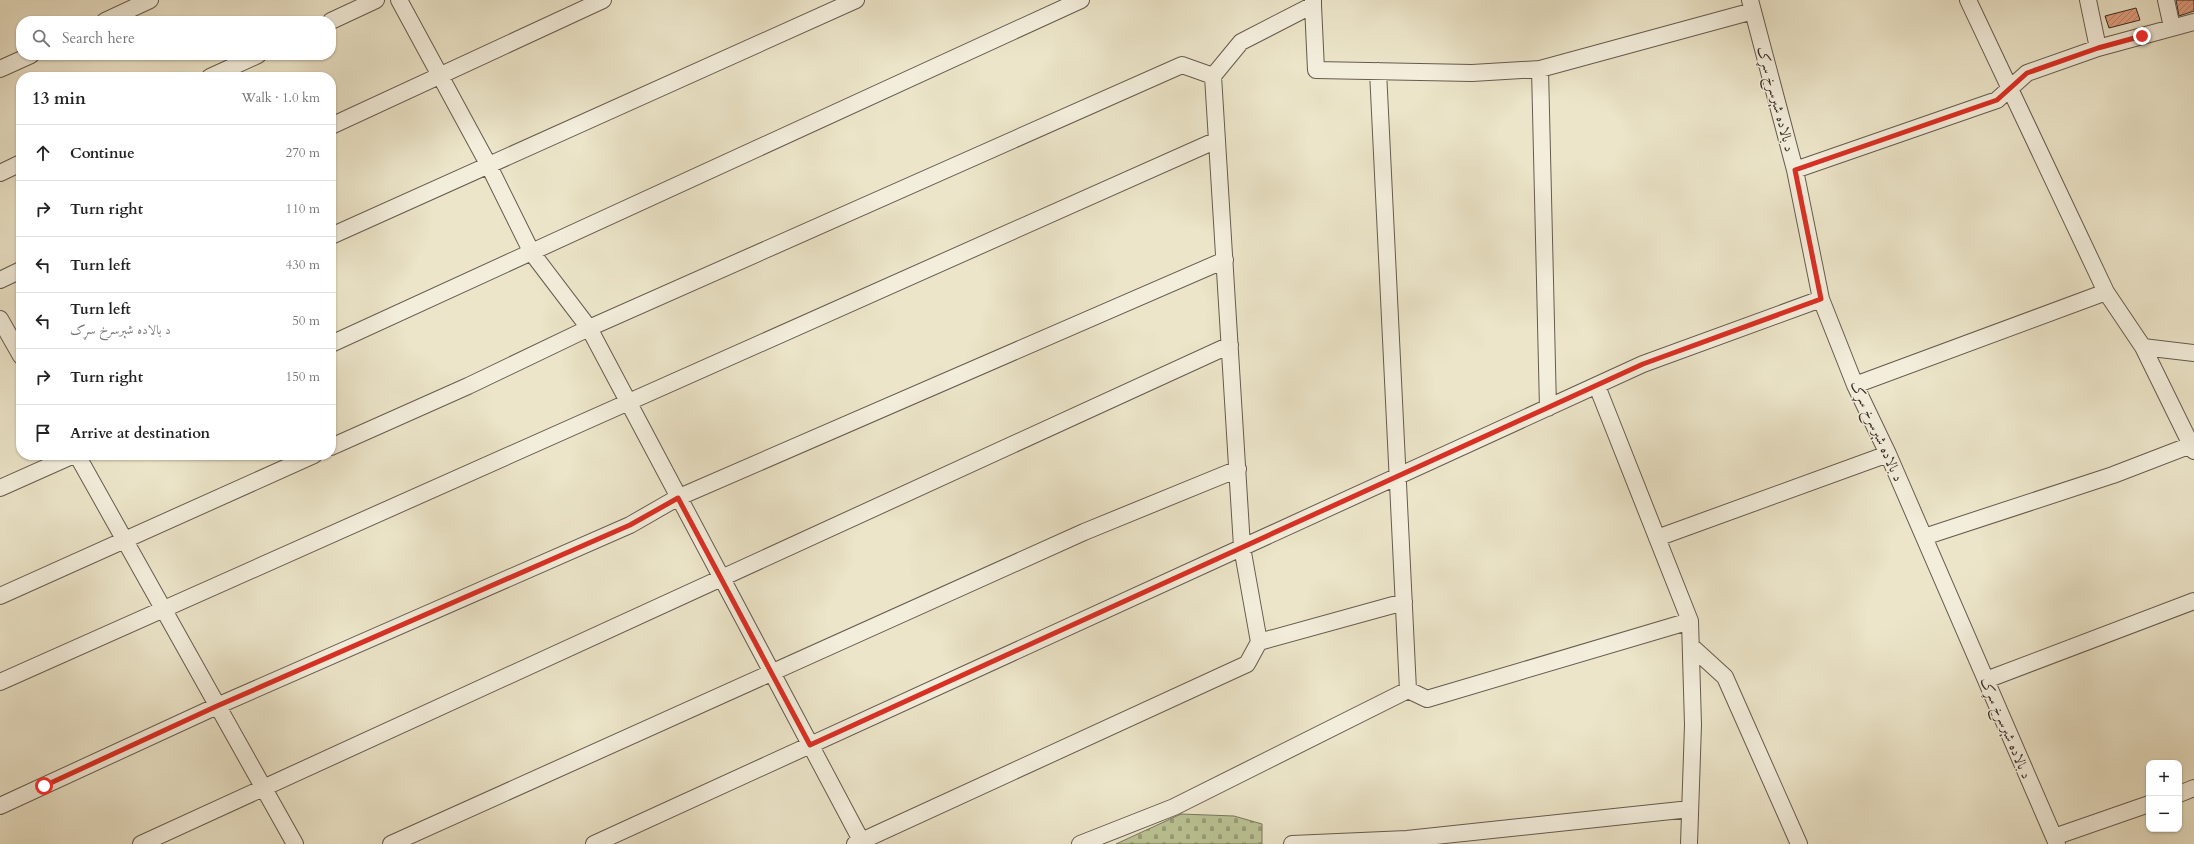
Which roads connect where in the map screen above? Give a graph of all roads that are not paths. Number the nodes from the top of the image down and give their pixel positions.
1 (150, 0) edge
2 (376, 0) edge
3 (399, 0) edge
4 (603, 0) edge
5 (856, 0) edge
6 (1081, 0) edge
7 (1968, 0) edge
8 (2088, 0) edge
9 (2166, 0) edge
10 (1313, 3) edge
11 (1751, 6) edge
12 (116, 16) edge
13 (336, 19) edge
14 (2194, 22) edge
15 (2172, 27) junction
16 (2098, 48) junction
17 (20, 60) edge
18 (247, 60) edge
19 (0, 69) edge
20 (1540, 69) junction
21 (1378, 71) junction
22 (221, 72) edge
23 (440, 76) junction
24 (1214, 76) junction
25 (2010, 90) junction
26 (336, 124) edge
27 (1217, 140) junction
28 (488, 164) junction
29 (16, 165) edge
30 (1795, 170) junction
31 (0, 173) edge
32 (336, 234) edge
33 (532, 253) junction
34 (1225, 260) junction
35 (16, 272) edge
36 (0, 280) edge
37 (2106, 292) junction
38 (1821, 299) junction
39 (0, 319) edge
40 (589, 328) junction
41 (336, 342) edge
42 (1230, 345) junction
43 (16, 347) edge
44 (2143, 347) junction
45 (2194, 353) edge
46 (1855, 385) junction
47 (1597, 386) junction
48 (628, 402) junction
49 (1548, 408) junction
50 (336, 446) edge
51 (2192, 448) edge
52 (1888, 454) junction
53 (63, 460) edge
54 (80, 460) edge
55 (303, 460) edge
56 (1238, 470) junction
57 (1398, 477) junction
58 (0, 488) edge
59 (678, 498) junction
60 (1924, 537) junction
61 (1657, 538) junction
62 (125, 539) junction
63 (1242, 548) junction
64 (722, 578) junction
65 (0, 596) edge
66 (1404, 602) junction
67 (2194, 602) edge
68 (163, 609) junction
69 (1690, 621) junction
70 (1259, 642) junction
71 (1691, 646) junction
72 (771, 671) junction
73 (1986, 680) junction
74 (0, 682) edge
75 (1408, 690) junction
76 (217, 706) junction
77 (810, 745) junction
78 (263, 788) junction
79 (2194, 788) edge
80 (2182, 793) edge
81 (2146, 805) edge
82 (0, 806) edge
83 (1690, 809) junction
84 (2055, 841) edge
85 (860, 843) edge
86 (141, 844) edge
87 (295, 844) edge
88 (391, 844) edge
89 (594, 844) edge
90 (1080, 844) edge
91 (1292, 844) edge
92 (1689, 844) edge
93 (1800, 844) edge

1 - 12 street
2 - 13 street
3 - 23 street
4 - 23 street
5 - 28 street
6 - 33 street
7 - 25 street
8 - 16 street
9 - 15 street
10 - 21 street
10 - 24 street
11 - 20 street
11 - 30 street, د بالاده شېرسرخ سړک
14 - 15 street
15 - 16 street
16 - 25 street
17 - 19 street
18 - 22 street
20 - 21 street
20 - 49 street
21 - 57 street
23 - 26 street
23 - 28 street
24 - 27 street
24 - 40 street
25 - 30 street
25 - 37 street
27 - 34 street
27 - 48 street
28 - 32 street
28 - 33 street
29 - 31 street
30 - 38 street, د بالاده شېرسرخ سړک
33 - 40 street
33 - 41 street
34 - 42 street
34 - 59 street
35 - 36 street
37 - 44 street
37 - 46 street
38 - 46 street, د بالاده شېرسرخ سړک
38 - 47 street
39 - 43 street
40 - 48 street
40 - 50 street
42 - 56 street
42 - 64 street
44 - 45 street
44 - 51 street
46 - 52 street, د بالاده شېرسرخ سړک
47 - 49 street
47 - 61 street
48 - 59 street
48 - 68 street
49 - 57 street
51 - 60 street
52 - 60 street, د بالاده شېرسرخ سړک
52 - 61 street
53 - 58 street
54 - 62 street
55 - 62 street
56 - 63 street
56 - 72 street
57 - 63 street
57 - 66 street
59 - 64 street
59 - 76 street
60 - 73 street, د بالاده شېرسرخ سړک
61 - 69 street
62 - 65 street
62 - 68 street
63 - 70 street
63 - 77 street
64 - 72 street
64 - 78 street
66 - 70 street
66 - 75 street
67 - 73 street
68 - 74 street
68 - 76 street
69 - 71 street
69 - 75 street
70 - 85 street
71 - 83 street
71 - 93 street
72 - 77 street
72 - 88 street
73 - 84 street, د بالاده شېرسرخ سړک
75 - 90 street
76 - 78 street
76 - 82 street
77 - 85 street
77 - 89 street
78 - 86 street
78 - 87 street
79 - 80 street
81 - 84 street
83 - 91 street
83 - 92 street

